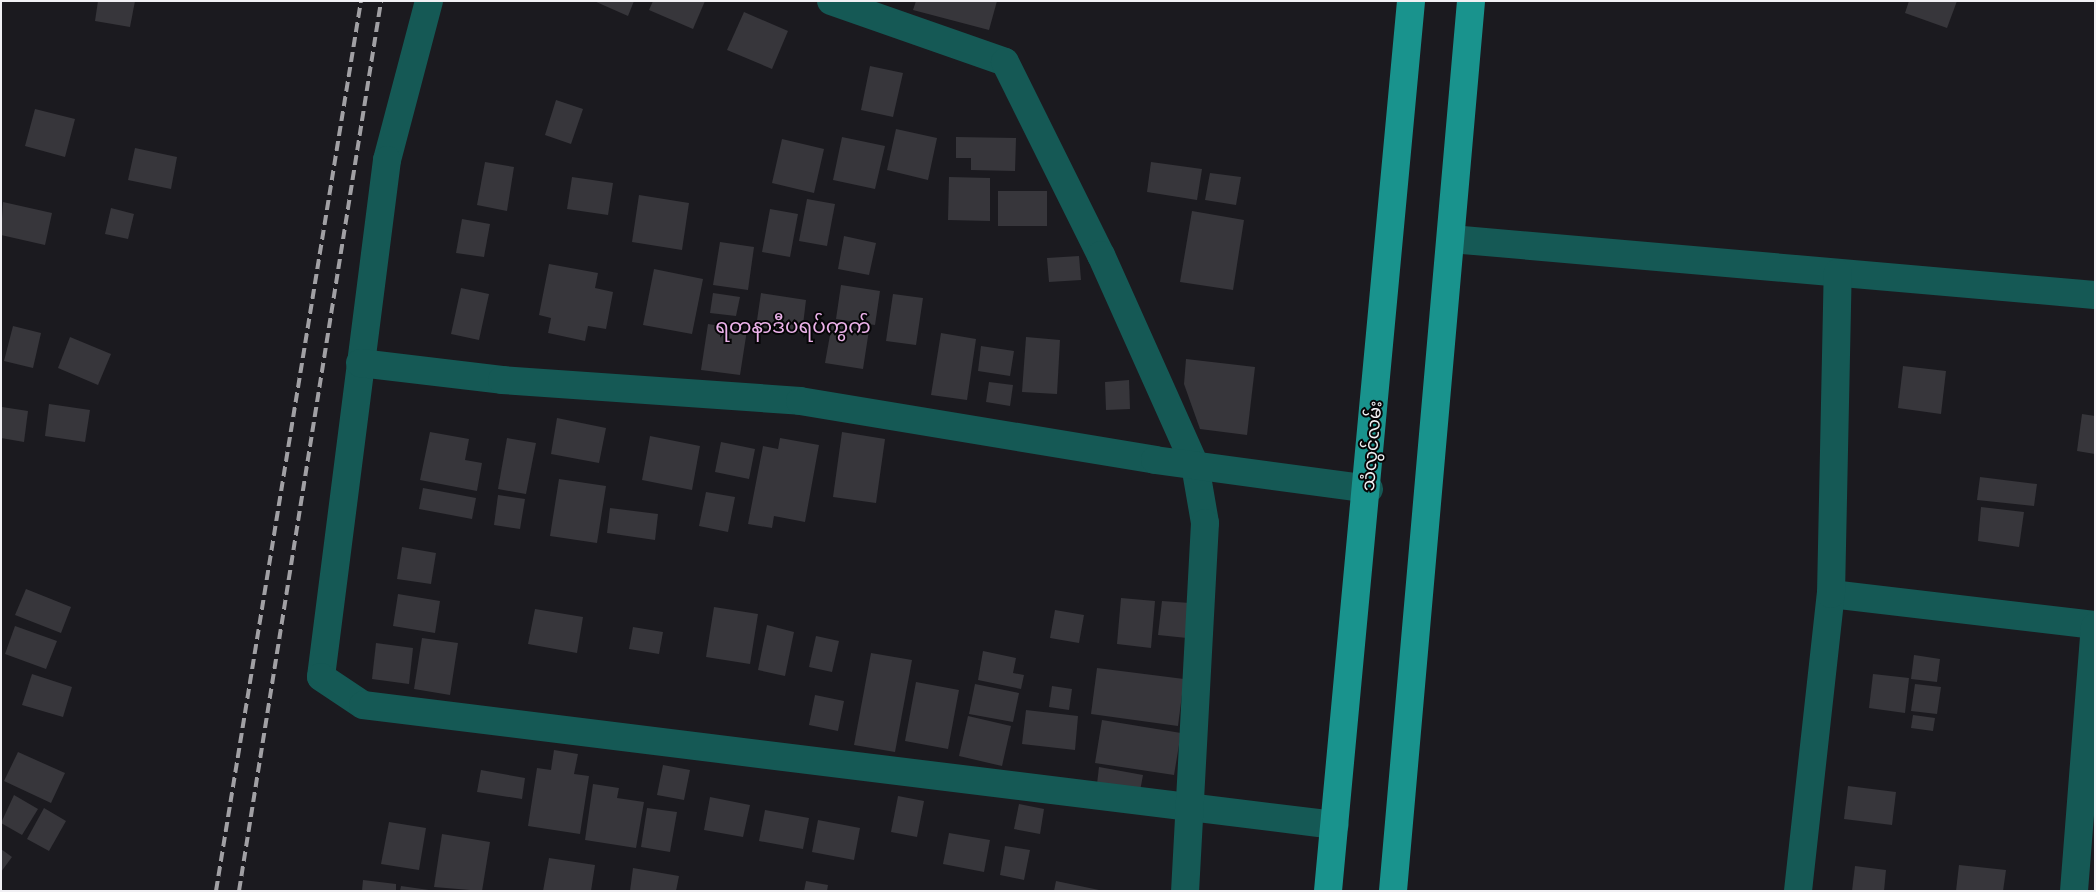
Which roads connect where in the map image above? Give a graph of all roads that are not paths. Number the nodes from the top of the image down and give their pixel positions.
1 (429, 1) edge
2 (831, 1) edge
3 (1411, 1) edge
4 (1471, 1) edge
5 (1451, 239) junction
6 (1838, 273) junction
7 (2095, 295) edge
8 (360, 363) junction
9 (1195, 465) junction
10 (1369, 489) junction
11 (1831, 594) junction
12 (2095, 626) edge
13 (1192, 808) junction
14 (1335, 825) junction
15 (1185, 891) edge
16 (1328, 891) edge
17 (1393, 891) edge
18 (1798, 891) edge
19 (2074, 891) edge

1 - 8 street
2 - 9 street
3 - 10 main road, သံလွင်လမ်း
4 - 5 main road
5 - 6 street
5 - 17 main road
6 - 7 street
6 - 11 street
8 - 9 street
8 - 13 street
9 - 10 street
9 - 13 street
10 - 14 main road, သံလွင်လမ်း
11 - 12 street
11 - 18 street
12 - 19 street
13 - 14 street
13 - 15 street
14 - 16 main road, သံလွင်လမ်း

